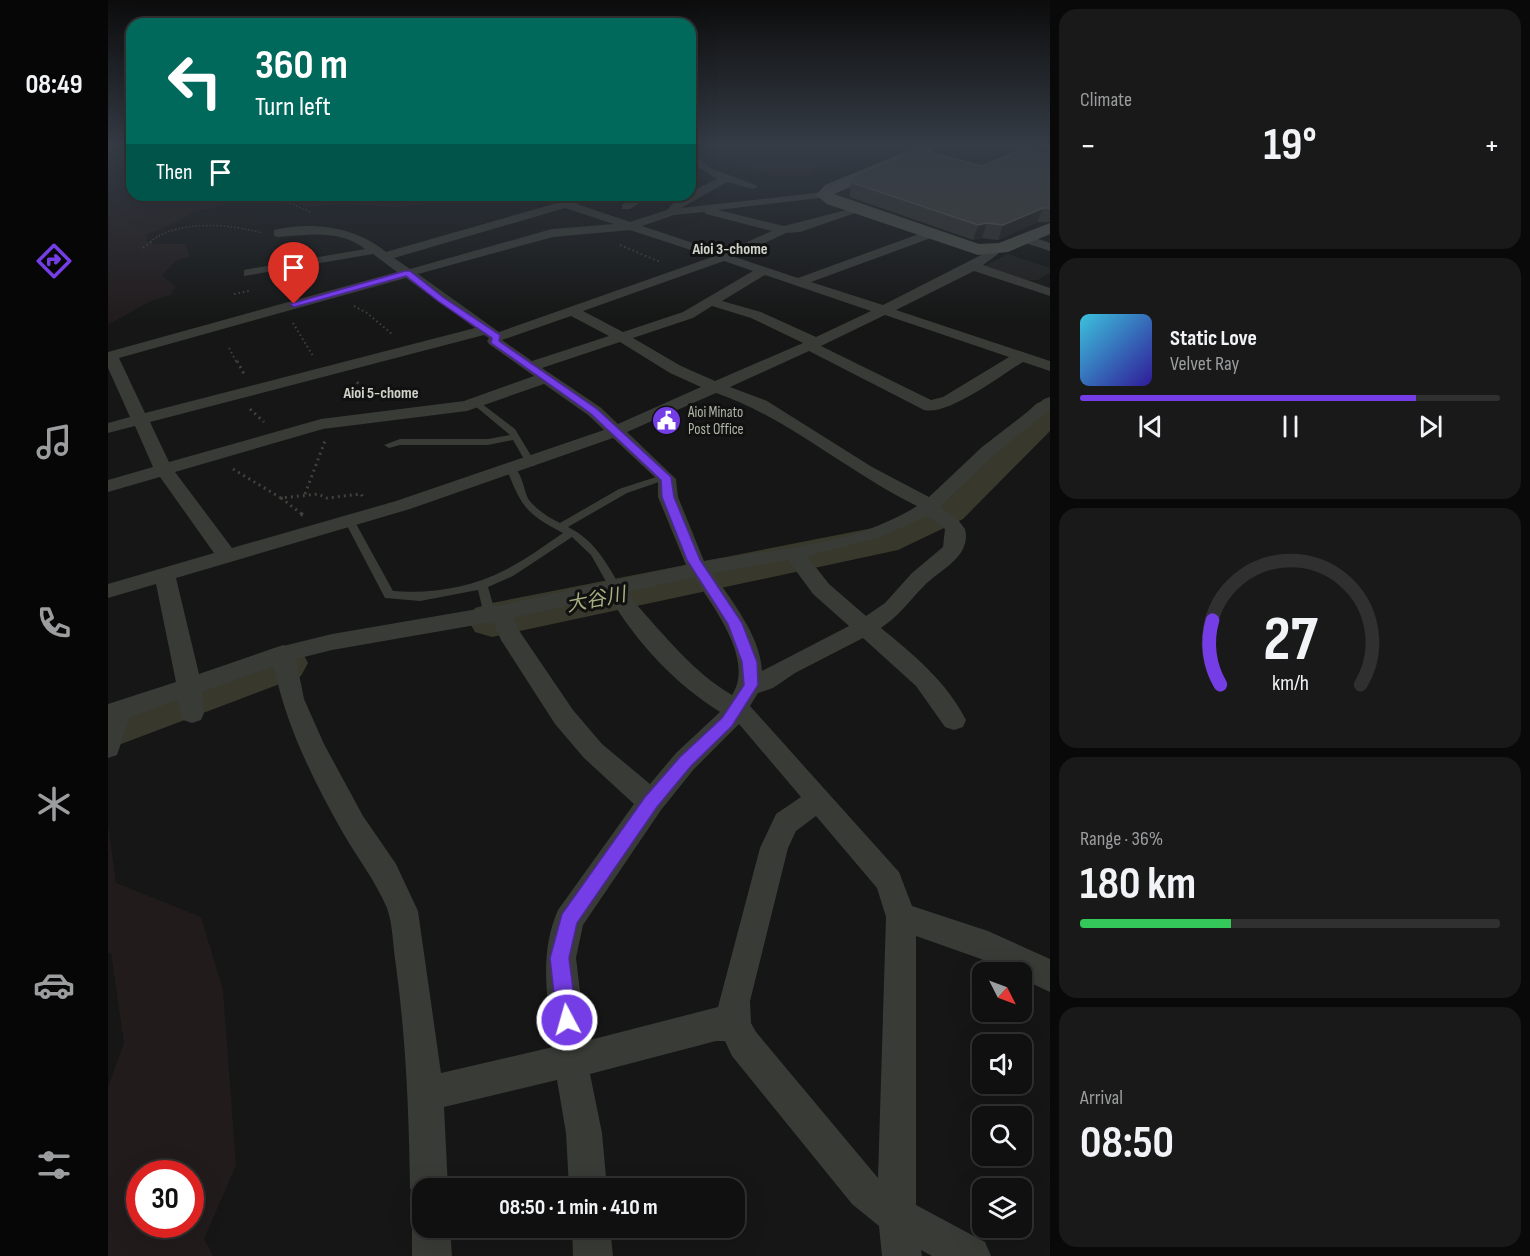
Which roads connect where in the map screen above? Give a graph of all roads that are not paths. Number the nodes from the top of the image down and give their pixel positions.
1 (568, 205) joint
2 (630, 205) edge
3 (677, 205) edge
4 (734, 205) edge
5 (842, 205) edge
6 (626, 207) junction
7 (702, 208) junction
8 (858, 210) junction
9 (670, 212) junction
10 (608, 217) junction
11 (516, 220) junction
12 (634, 225) junction
13 (1050, 228) edge
14 (593, 230) junction
15 (784, 230) junction
16 (278, 233) road end
17 (552, 233) junction
18 (927, 235) junction
19 (1026, 239) junction
20 (1050, 247) edge
21 (990, 250) junction
22 (382, 253) junction
23 (727, 256) junction
24 (973, 266) junction
25 (766, 269) junction
26 (249, 273) dead end
27 (408, 273) junction
28 (801, 281) junction
29 (1050, 292) edge
30 (712, 302) junction
31 (885, 310) junction
32 (573, 311) junction
33 (492, 334) junction
34 (622, 336) junction
35 (813, 345) junction
36 (109, 356) edge
37 (1022, 356) junction
38 (1050, 366) edge
39 (530, 367) junction
40 (545, 378) junction
41 (718, 387) junction
42 (1050, 402) edge
43 (477, 403) junction
44 (141, 420) junction
45 (108, 428) edge
46 (617, 430) junction
47 (516, 437) junction
48 (389, 445) dead end
49 (531, 464) junction
50 (164, 470) junction
51 (512, 470) junction
52 (665, 477) junction
53 (108, 486) edge
54 (935, 512) junction
55 (348, 520) junction
56 (565, 530) junction
57 (226, 555) junction
58 (798, 560) junction
59 (164, 574) junction
60 (705, 578) junction
61 (482, 585) junction
62 (108, 591) edge
63 (621, 597) junction
64 (501, 620) junction
65 (865, 628) junction
66 (284, 662) junction
67 (189, 686) junction
68 (744, 697) junction
69 (192, 713) dead end
70 (954, 720) dead end
71 (112, 728) edge
72 (818, 800) junction
73 (651, 802) junction
74 (901, 917) junction
75 (1050, 976) edge
76 (735, 1024) junction
77 (571, 1062) junction
78 (426, 1094) junction
79 (429, 1178) edge
80 (587, 1178) edge
81 (897, 1216) junction
82 (431, 1238) edge
83 (592, 1238) edge
84 (432, 1256) edge
85 (593, 1256) edge
86 (902, 1256) edge
87 (971, 1256) edge

1 - 10 street
1 - 11 street
2 - 6 street
3 - 9 street
4 - 7 street
5 - 8 street
6 - 9 street
6 - 10 street
7 - 9 street
7 - 15 street
8 - 15 street
8 - 18 street
9 - 12 street
10 - 12 street
10 - 14 street
11 - 17 street
11 - 22 street
12 - 14 street
12 - 23 street
13 - 19 street
14 - 17 street
15 - 23 street
16 - 22 street
17 - 27 street
18 - 21 street
18 - 28 street
19 - 20 street
19 - 21 street
21 - 24 street
22 - 26 street
22 - 27 street
23 - 25 street
23 - 32 street
24 - 29 street
24 - 31 street
25 - 28 street
25 - 30 street
27 - 33 street
27 - 36 street
28 - 31 street
30 - 34 street
30 - 35 street
31 - 35 street
31 - 37 street
32 - 33 street
32 - 34 street
33 - 39 street
33 - 44 street
34 - 39 street
34 - 41 street
35 - 37 street
35 - 41 street
36 - 44 street
37 - 38 street
39 - 40 street
40 - 43 street
40 - 46 street
41 - 46 street
41 - 54 street
42 - 54 street
43 - 47 lane
43 - 50 street
44 - 45 street
44 - 50 street
46 - 49 street
46 - 52 street
47 - 48 lane
47 - 49 lane
49 - 51 street
50 - 53 street
50 - 57 street
51 - 55 street
51 - 56 lane
52 - 56 lane
52 - 60 street
54 - 58 street
54 - 65 street
55 - 57 street
55 - 61 lane
56 - 61 lane
56 - 63 lane
57 - 59 street
58 - 60 street
58 - 65 street
59 - 62 street
59 - 67 street
60 - 63 street
60 - 68 street
61 - 64 lane
63 - 64 street
63 - 68 street
64 - 66 street
64 - 73 street
65 - 68 street
65 - 70 street
66 - 67 street
66 - 78 street
67 - 69 street
67 - 71 street
68 - 72 street
68 - 73 street
72 - 74 street
72 - 76 street
73 - 77 street
74 - 75 street
74 - 81 street
76 - 77 street
76 - 81 street
77 - 78 street
77 - 80 street
78 - 79 street
81 - 86 street
81 - 87 street
82 - 84 street
83 - 85 street

